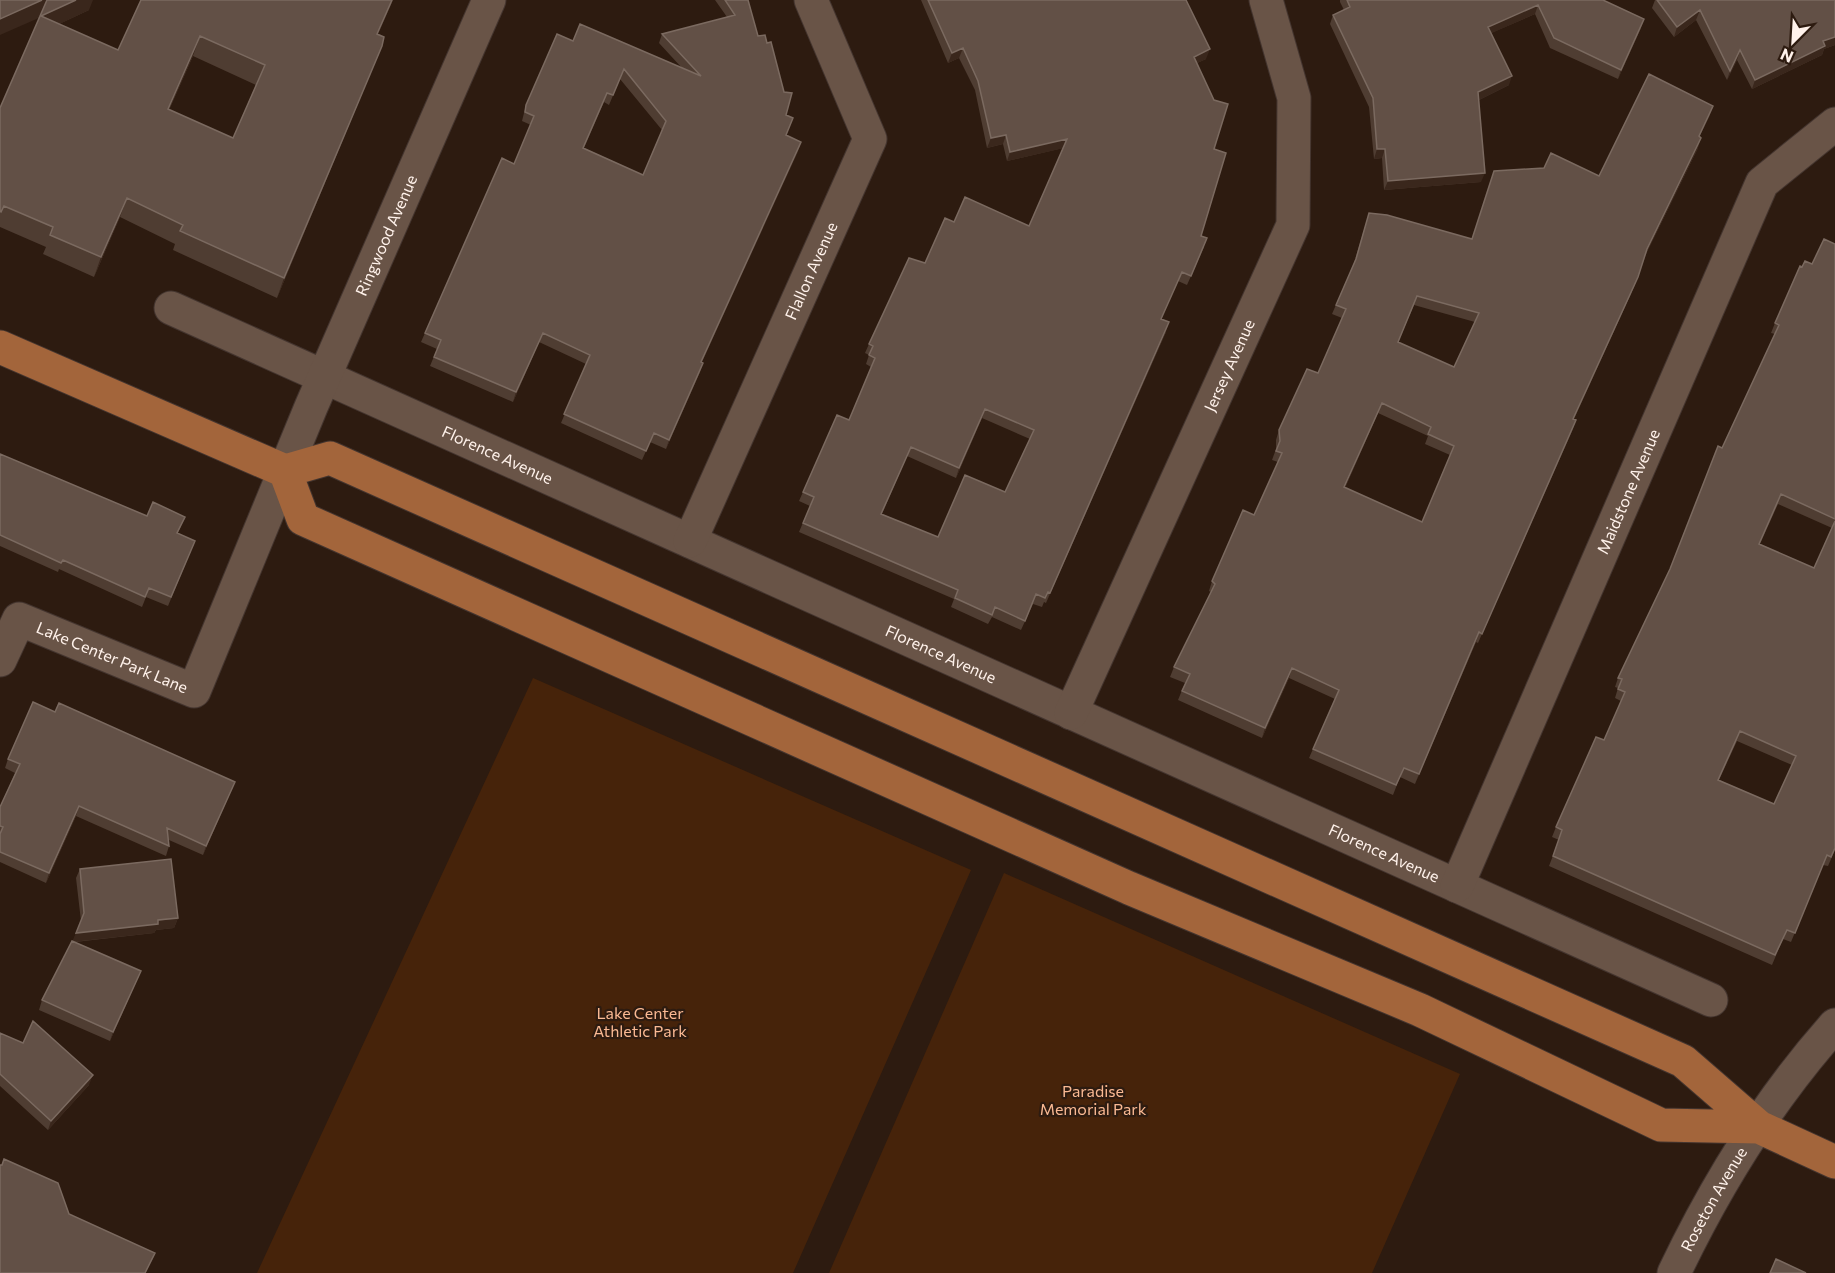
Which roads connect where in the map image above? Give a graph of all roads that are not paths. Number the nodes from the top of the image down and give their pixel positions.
1 (489, 0) edge
2 (811, 0) edge
3 (1266, 0) edge
4 (1835, 124) edge
5 (171, 308) dead end
6 (0, 347) edge
7 (324, 377) junction
8 (285, 471) junction
9 (690, 541) junction
10 (0, 660) edge
11 (1071, 713) junction
12 (1456, 886) junction
13 (1711, 1000) dead end
14 (1830, 1040) edge
15 (1759, 1127) junction
16 (1835, 1162) edge
17 (1674, 1273) edge

1 - 7 street, Ringwood Avenue
2 - 9 street, Flallon Avenue
3 - 11 street, Jersey Avenue
4 - 12 street, Maidstone Avenue
5 - 7 street, Florence Avenue
6 - 8 main road
7 - 8 street, Ringwood Avenue
7 - 9 street, Florence Avenue
8 - 10 street, Lake Center Park Lane
8 - 15 main road
8 - 15 main road
9 - 11 street, Florence Avenue
11 - 12 street, Florence Avenue
12 - 13 street, Florence Avenue
14 - 15 street, Roseton Avenue
15 - 16 main road
15 - 17 street, Roseton Avenue

